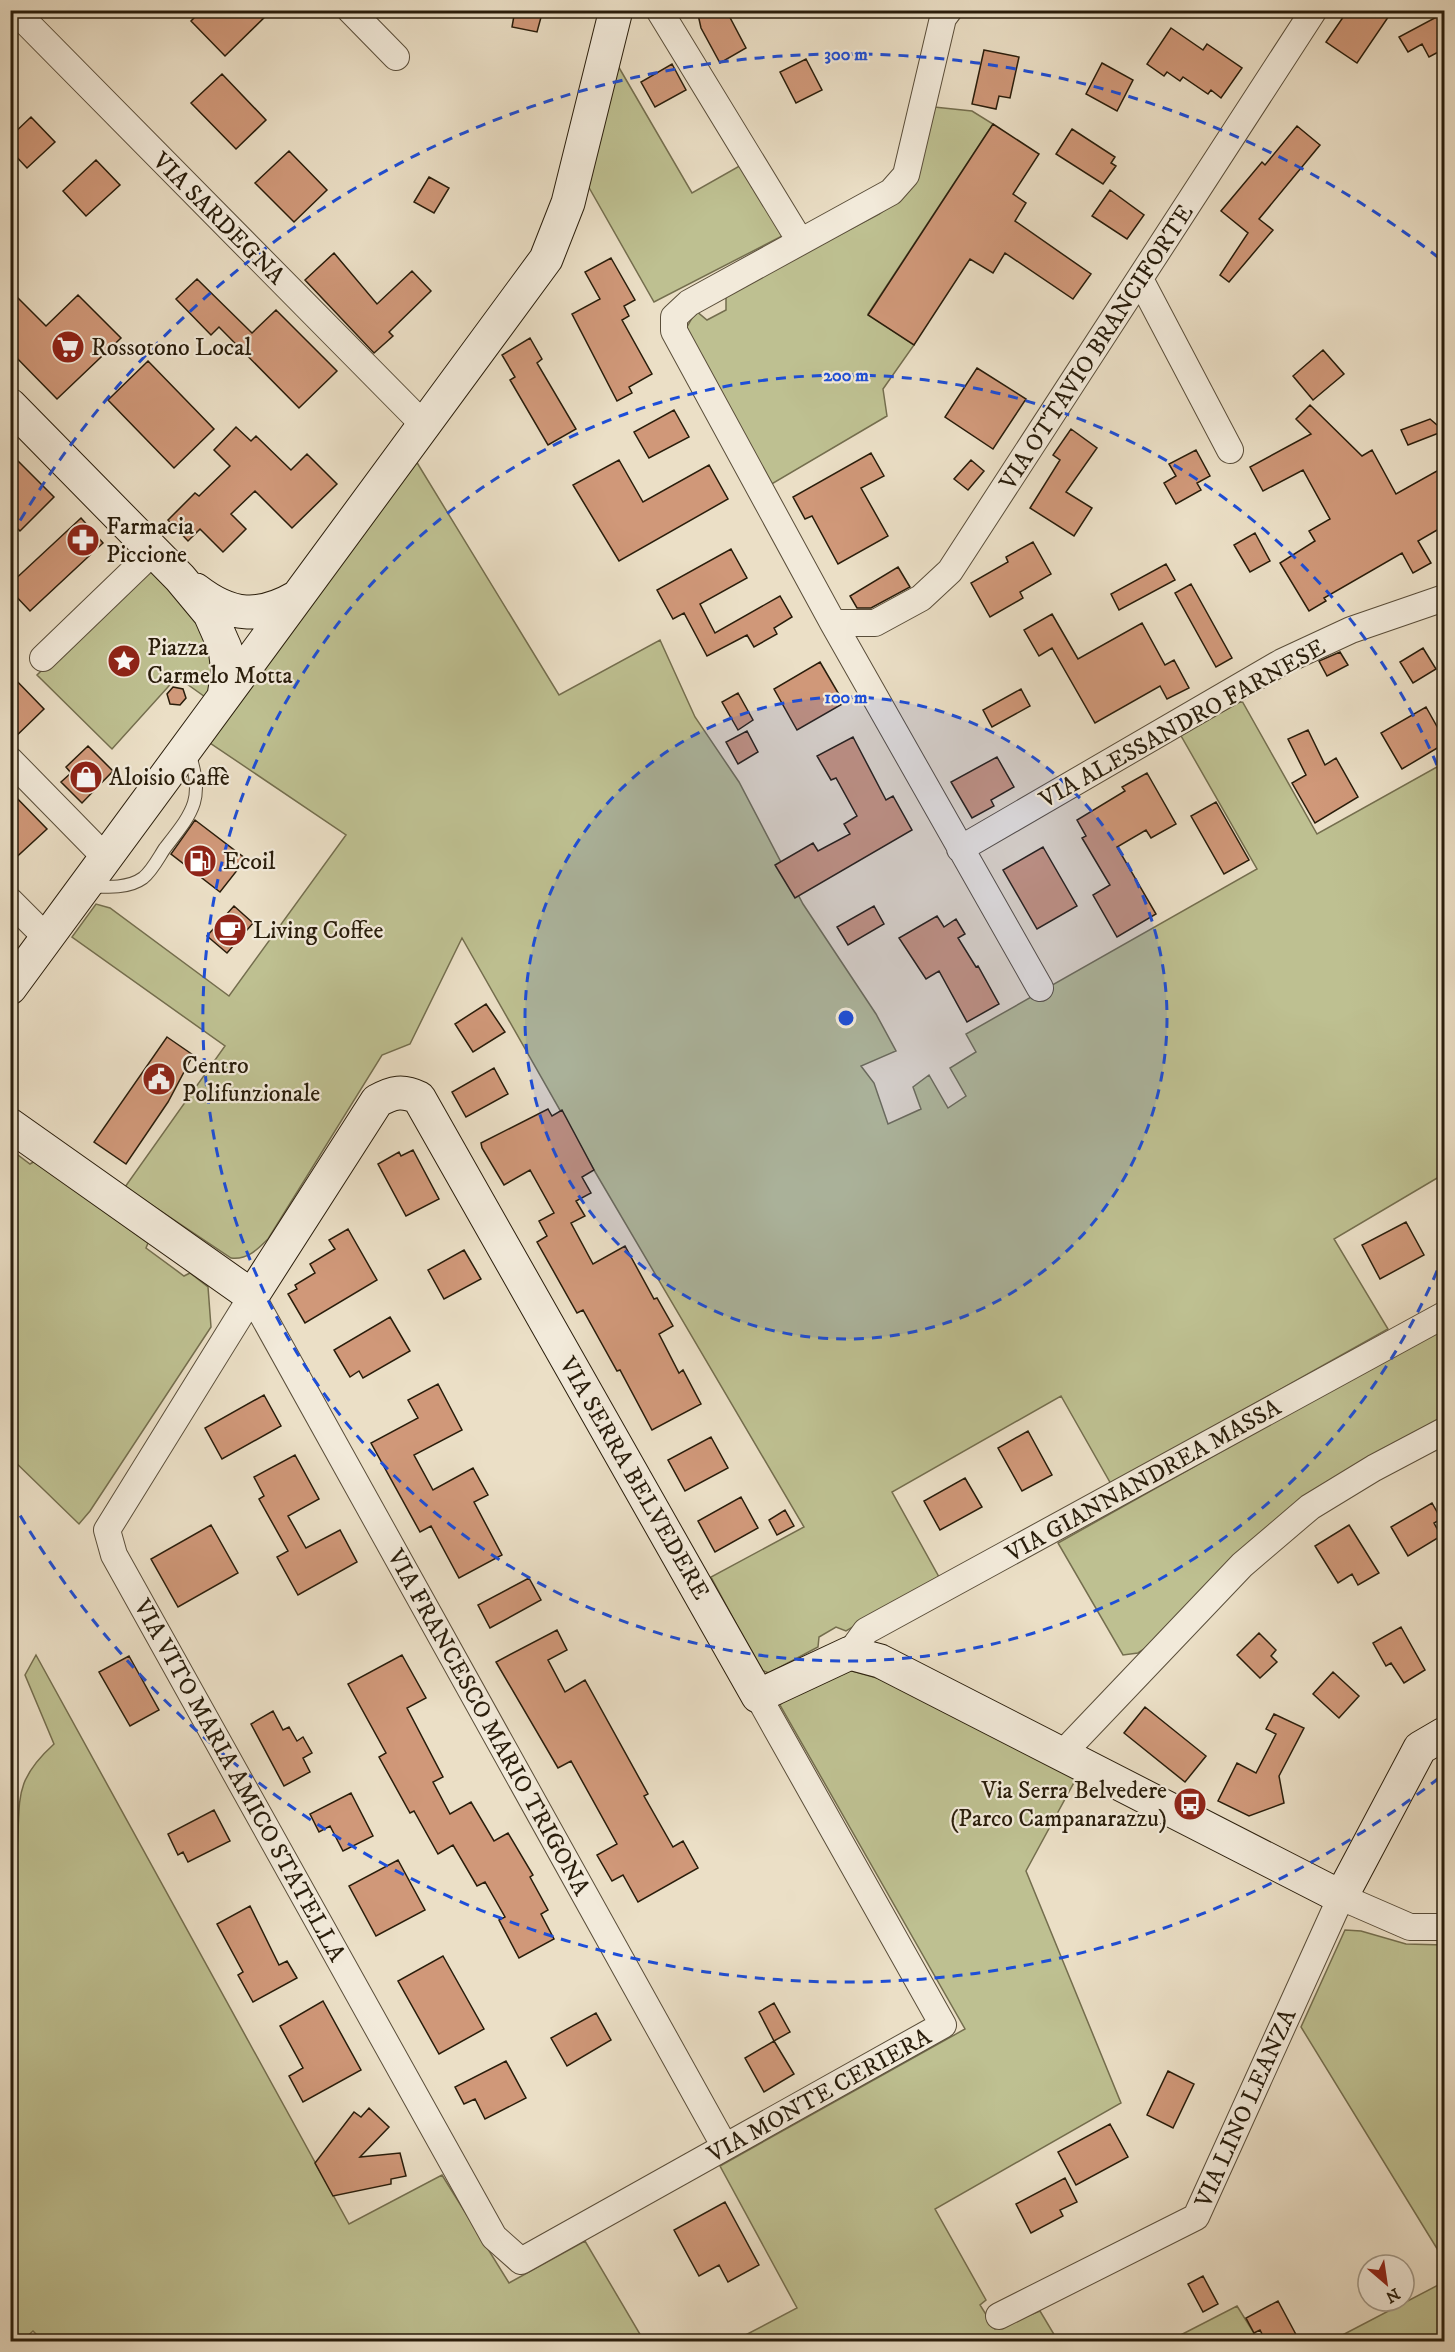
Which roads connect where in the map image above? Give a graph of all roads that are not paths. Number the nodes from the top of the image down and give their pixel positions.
1 (14, 10) edge
2 (350, 10) edge
3 (616, 10) edge
4 (659, 10) edge
5 (949, 10) edge
6 (1314, 10) edge
7 (396, 57) dead end
8 (800, 241) junction
9 (1140, 279) junction
10 (10, 405) edge
11 (424, 425) junction
12 (1230, 450) dead end
13 (153, 552) junction
14 (297, 597) junction
15 (1444, 598) edge
16 (221, 619) junction
17 (833, 623) junction
18 (258, 650) junction
19 (43, 658) dead end
20 (224, 696) junction
21 (187, 747) junction
22 (10, 760) edge
23 (960, 849) junction
24 (106, 858) junction
25 (85, 885) junction
26 (10, 901) edge
27 (47, 938) junction
28 (10, 988) edge
29 (1040, 988) dead end
30 (10, 1125) edge
31 (252, 1296) junction
32 (1444, 1315) edge
33 (1444, 1431) edge
34 (850, 1653) junction
35 (759, 1696) junction
36 (1444, 1734) edge
37 (1061, 1755) junction
38 (1341, 1897) junction
39 (1444, 1927) edge
40 (725, 2147) junction
41 (521, 2261) joint
42 (999, 2316) dead end

1 - 11 street, VIA SARDEGNA
2 - 7 street
3 - 11 street
4 - 8 street
5 - 8 street
6 - 9 street, VIA OTTAVIO BRANCIFORTE
8 - 17 street
9 - 12 street
9 - 17 street, VIA OTTAVIO BRANCIFORTE
10 - 13 street
11 - 14 street
13 - 16 street
13 - 19 street
14 - 16 street
14 - 18 street
15 - 23 street, VIA ALESSANDRO FARNESE
16 - 18 street
16 - 20 street
17 - 23 street
18 - 20 street
20 - 21 street
21 - 24 street
21 - 25 lane
22 - 24 street
23 - 29 street
24 - 25 street
25 - 27 street
26 - 27 street
27 - 28 street
30 - 31 street
31 - 35 street, VIA SERRA BELVEDERE
31 - 40 street, VIA FRANCESCO MARIO TRIGONA
31 - 41 street, VIA VITO MARIA AMICO STATELLA
32 - 34 street, VIA GIANNANDREA MASSA
33 - 37 street
34 - 35 street
34 - 37 street
35 - 40 street, VIA MONTE CERIERA
36 - 38 street
37 - 38 street
38 - 39 street
38 - 42 street, VIA LINO LEANZA
40 - 41 street, VIA MONTE CERIERA

